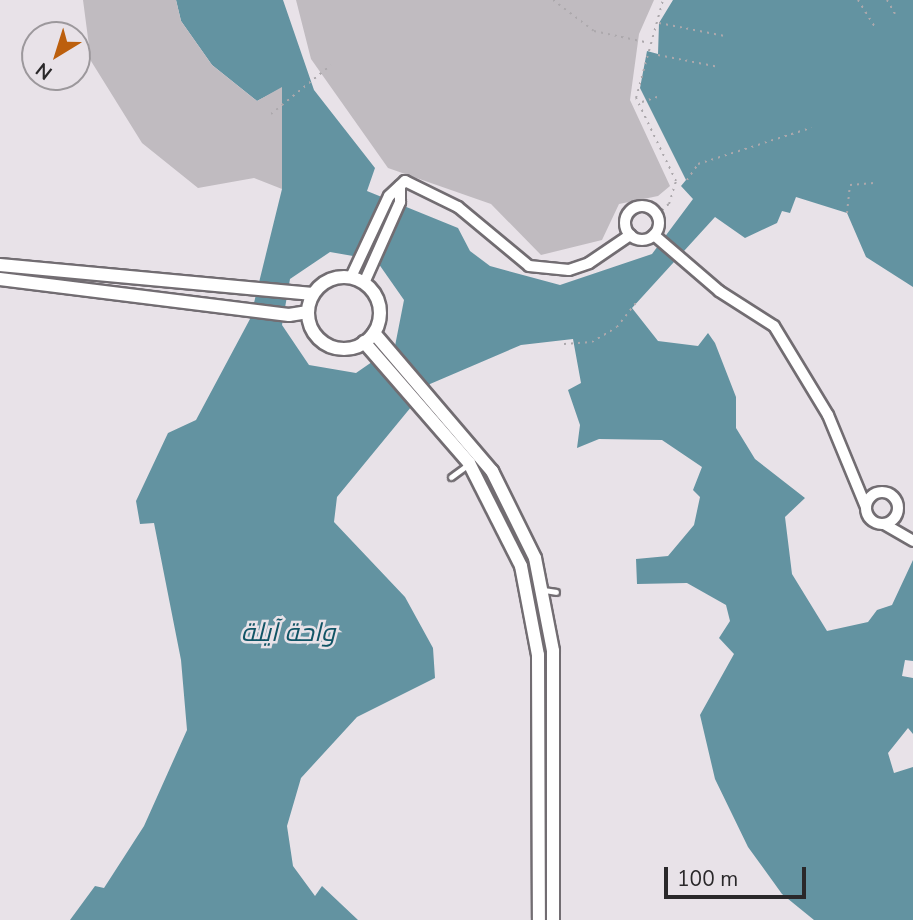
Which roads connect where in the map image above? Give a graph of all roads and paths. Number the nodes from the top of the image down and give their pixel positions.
1 (553, 0) edge
2 (663, 0) edge
3 (858, 0) edge
4 (887, 0) edge
5 (895, 13) dead end
6 (659, 23) dead end
7 (874, 26) dead end
8 (725, 36) dead end
9 (646, 42) junction
10 (658, 55) dead end
11 (331, 65) dead end
12 (719, 67) dead end
13 (662, 96) dead end
14 (642, 102) dead end
15 (271, 114) dead end
16 (811, 128) dead end
17 (687, 180) dead end
18 (874, 183) dead end
19 (400, 186) junction
20 (847, 213) dead end
21 (657, 215) junction
22 (630, 235) junction
23 (655, 237) junction
24 (0, 265) edge
25 (353, 273) junction
26 (366, 278) junction
27 (0, 279) edge
28 (247, 292) junction
29 (313, 294) junction
30 (638, 300) dead end
31 (243, 309) junction
32 (308, 312) junction
33 (371, 342) junction
34 (564, 344) dead end
35 (475, 460) junction
36 (857, 476) junction
37 (451, 477) dead end
38 (886, 492) junction
39 (866, 507) junction
40 (897, 514) junction
41 (884, 524) junction
42 (911, 539) edge
43 (539, 920) edge
44 (553, 920) edge

1 - 9 path
2 - 9 path
3 - 7 path
4 - 5 path
6 - 8 path
9 - 21 path
10 - 12 path
11 - 15 path
13 - 14 path
16 - 17 path
18 - 20 path
19 - 22 street
19 - 25 street
19 - 26 street
21 - 22 street
21 - 23 street
22 - 23 street
23 - 36 street
24 - 28 street
25 - 26 street
25 - 29 street
26 - 33 street
27 - 31 street
28 - 29 street
28 - 31 street
29 - 32 street
30 - 34 path
31 - 32 street
32 - 33 street
33 - 35 street
33 - 35 street
35 - 37 lane
35 - 43 street
35 - 44 street
36 - 38 street
36 - 39 street
38 - 39 street
38 - 40 street
39 - 41 street
40 - 41 street
40 - 42 street
41 - 42 street

